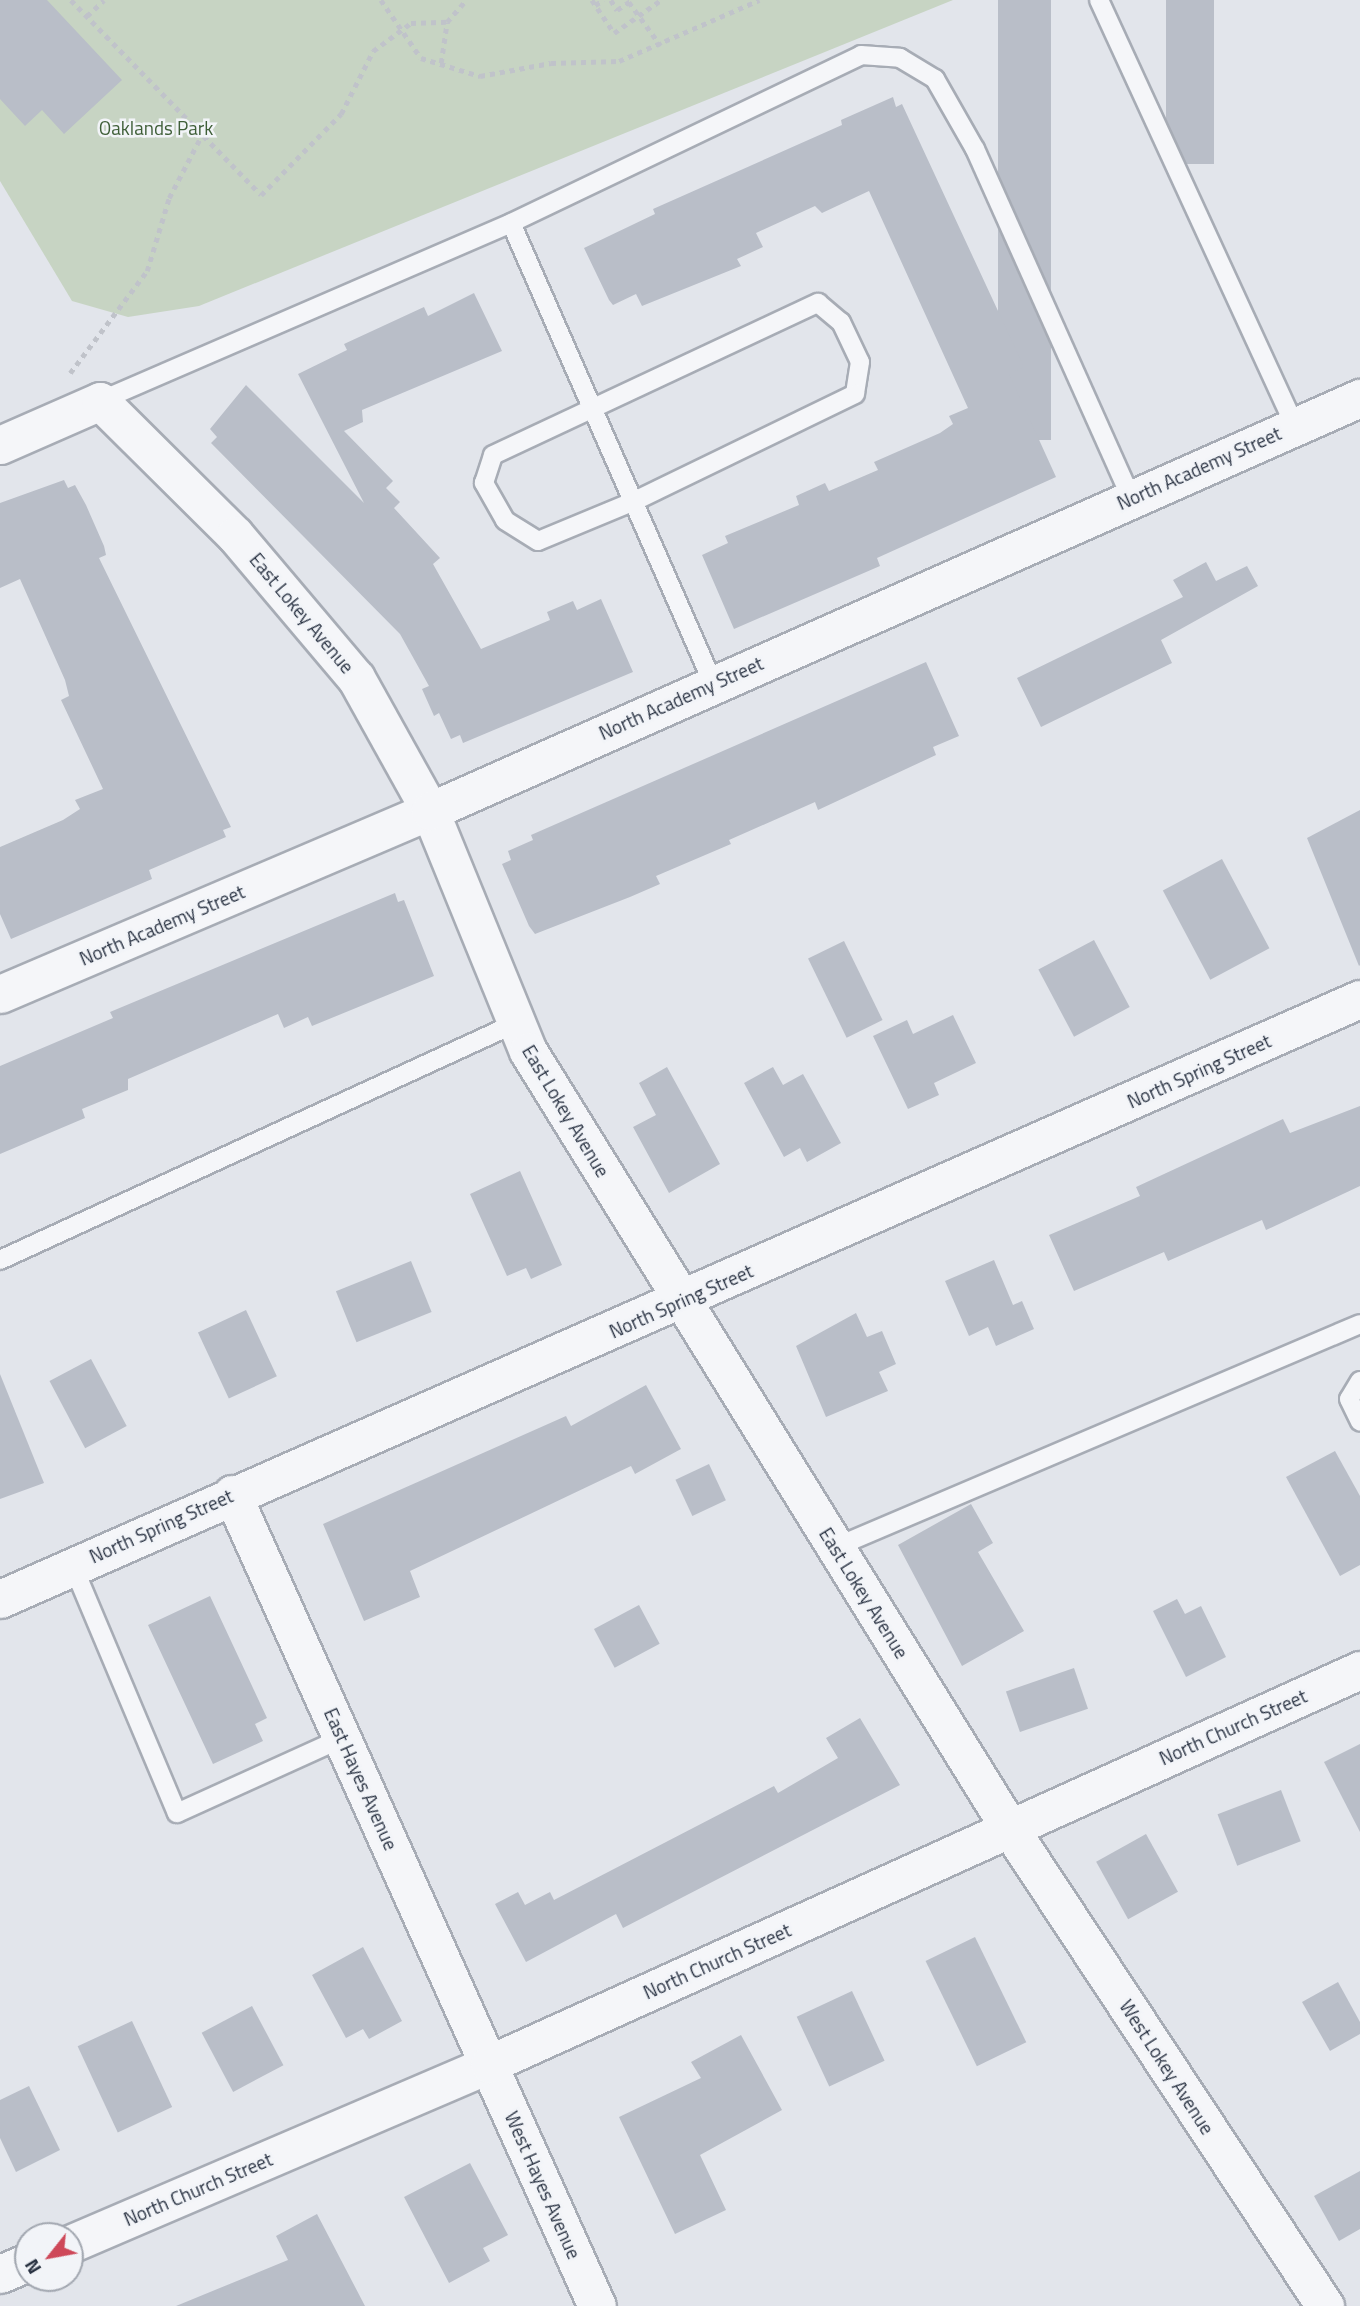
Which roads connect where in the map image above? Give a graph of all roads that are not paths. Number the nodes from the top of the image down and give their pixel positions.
1 (1099, 0) edge
2 (511, 223) junction
3 (1360, 398) edge
4 (100, 401) junction
5 (594, 406) junction
6 (1295, 426) junction
7 (0, 445) edge
8 (1130, 498) junction
9 (637, 500) junction
10 (713, 683) junction
11 (430, 811) junction
12 (0, 994) edge
13 (1360, 999) edge
14 (516, 1023) junction
15 (0, 1260) edge
16 (683, 1301) junction
17 (1358, 1331) edge
18 (1360, 1381) edge
19 (1360, 1422) edge
20 (232, 1494) junction
21 (836, 1547) junction
22 (73, 1566) junction
23 (0, 1599) edge
24 (1360, 1670) edge
25 (342, 1738) junction
26 (1010, 1829) junction
27 (489, 2064) junction
28 (84, 2238) edge
29 (597, 2306) edge
30 (1325, 2306) edge

1 - 6 lane
2 - 4 lane
2 - 5 lane
2 - 8 lane
3 - 6 street, North Academy Street
4 - 7 street
4 - 11 street, East Lokey Avenue
5 - 9 lane
5 - 9 lane
5 - 9 lane
6 - 8 street, North Academy Street
8 - 10 street, North Academy Street
9 - 10 lane
10 - 11 street, North Academy Street
11 - 12 street, North Academy Street
11 - 14 street, East Lokey Avenue
13 - 16 street, North Spring Street
14 - 15 lane
14 - 16 street, East Lokey Avenue
16 - 20 street, North Spring Street
16 - 21 street, East Lokey Avenue
17 - 21 lane
18 - 19 lane
20 - 22 street, North Spring Street
20 - 25 street, East Hayes Avenue
21 - 26 street, East Lokey Avenue
22 - 23 street, North Spring Street
22 - 25 lane
24 - 26 street, North Church Street
25 - 27 street, East Hayes Avenue
26 - 27 street, North Church Street
26 - 30 street, West Lokey Avenue
27 - 28 street, North Church Street
27 - 29 street, West Hayes Avenue

